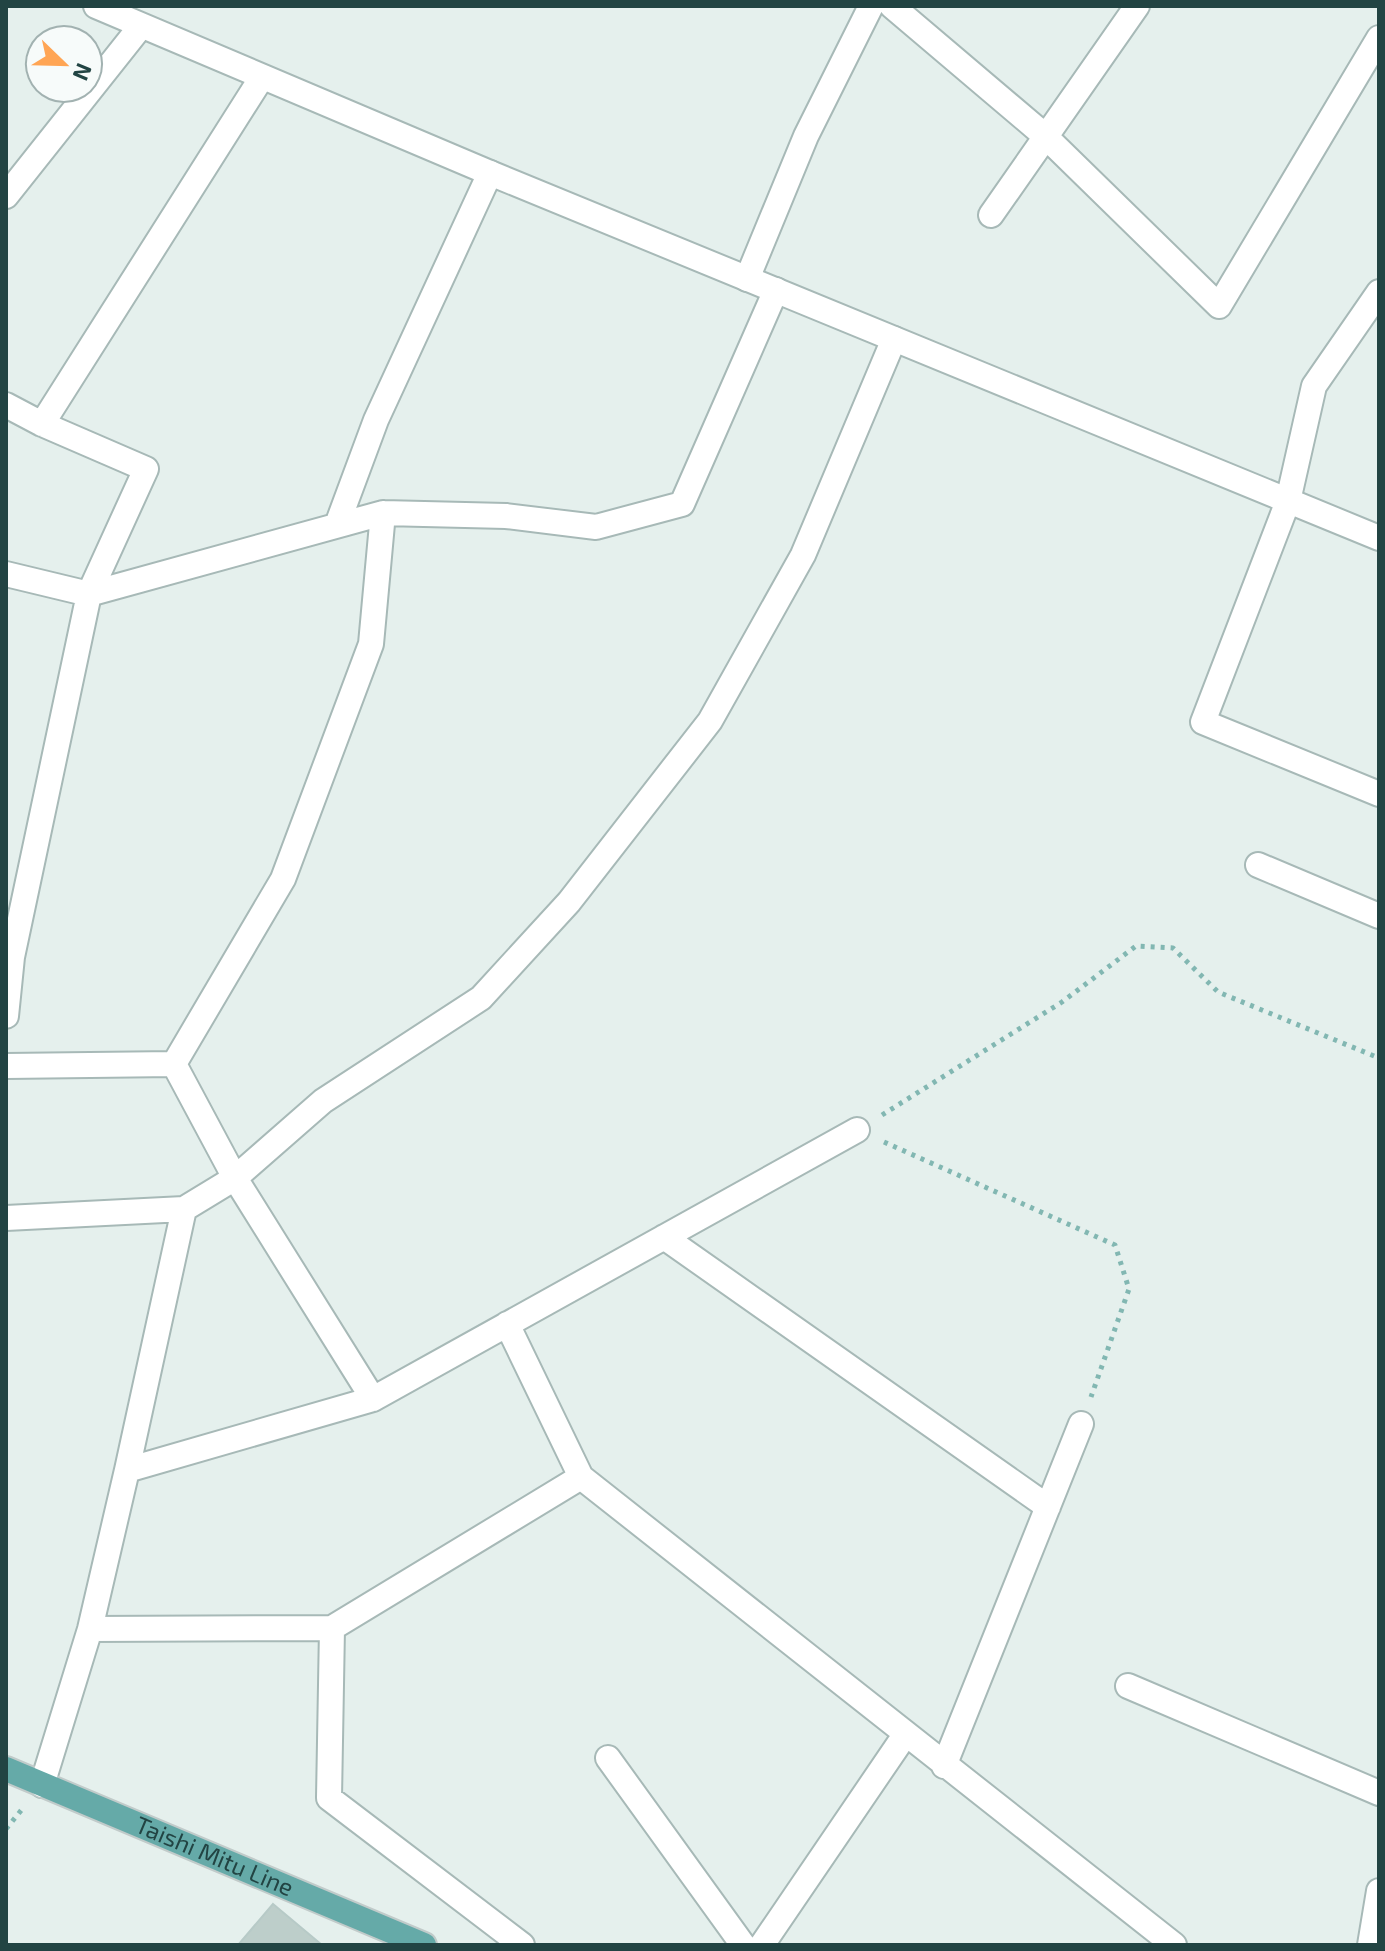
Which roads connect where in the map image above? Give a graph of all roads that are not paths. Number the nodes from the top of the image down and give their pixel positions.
1 (96, 6) edge
2 (871, 6) edge
3 (892, 6) edge
4 (1137, 6) edge
5 (141, 26) junction
6 (1379, 38) edge
7 (262, 77) junction
8 (1044, 135) junction
9 (490, 173) junction
10 (6, 196) edge
11 (991, 215) dead end
12 (747, 279) junction
13 (776, 290) junction
14 (1376, 301) edge
15 (894, 339) junction
16 (6, 405) edge
17 (42, 424) junction
18 (1288, 501) junction
19 (383, 513) junction
20 (337, 525) junction
21 (1379, 538) edge
22 (6, 574) edge
23 (89, 594) junction
24 (1379, 794) edge
25 (1258, 865) dead end
26 (1379, 916) edge
27 (9, 957) edge
28 (6, 1016) edge
29 (174, 1064) junction
30 (6, 1066) edge
31 (857, 1130) road end
32 (235, 1178) junction
33 (184, 1209) junction
34 (6, 1218) edge
35 (664, 1237) junction
36 (507, 1324) junction
37 (373, 1399) junction
38 (1081, 1424) road end
39 (127, 1470) junction
40 (581, 1477) junction
41 (1048, 1507) junction
42 (332, 1628) junction
43 (90, 1629) junction
44 (1128, 1686) dead end
45 (905, 1735) junction
46 (608, 1758) dead end
47 (944, 1766) junction
48 (6, 1769) edge
49 (42, 1785) junction
50 (1379, 1793) edge
51 (1379, 1891) edge
52 (424, 1945) edge
53 (522, 1945) edge
54 (743, 1945) edge
55 (762, 1945) edge
56 (1174, 1945) edge
57 (1370, 1945) edge

1 - 5 street
2 - 12 street
3 - 8 street
4 - 8 street
5 - 7 street
5 - 10 street
6 - 8 street
7 - 9 street
7 - 17 street
8 - 11 street
9 - 12 street
9 - 20 street
12 - 13 street
13 - 15 street
13 - 19 street
14 - 18 street
15 - 18 street
15 - 32 street
16 - 17 street
17 - 23 street
18 - 21 street
18 - 24 street
19 - 20 street
19 - 29 street
20 - 23 street
22 - 23 street
23 - 27 street
25 - 26 street
27 - 28 street
29 - 30 street
29 - 32 street
31 - 35 street
32 - 33 street
32 - 37 street
33 - 34 street
33 - 39 street
35 - 36 street
35 - 41 street
36 - 37 street
36 - 40 street
37 - 39 street
38 - 41 street
39 - 43 street
40 - 42 street
40 - 45 street
41 - 47 street
42 - 43 street
42 - 53 street
43 - 49 street
44 - 50 street
45 - 47 street
45 - 55 street
46 - 54 street
47 - 56 street
48 - 49 main road, Taishi Mitu Line
49 - 52 main road, Taishi Mitu Line
51 - 57 street

